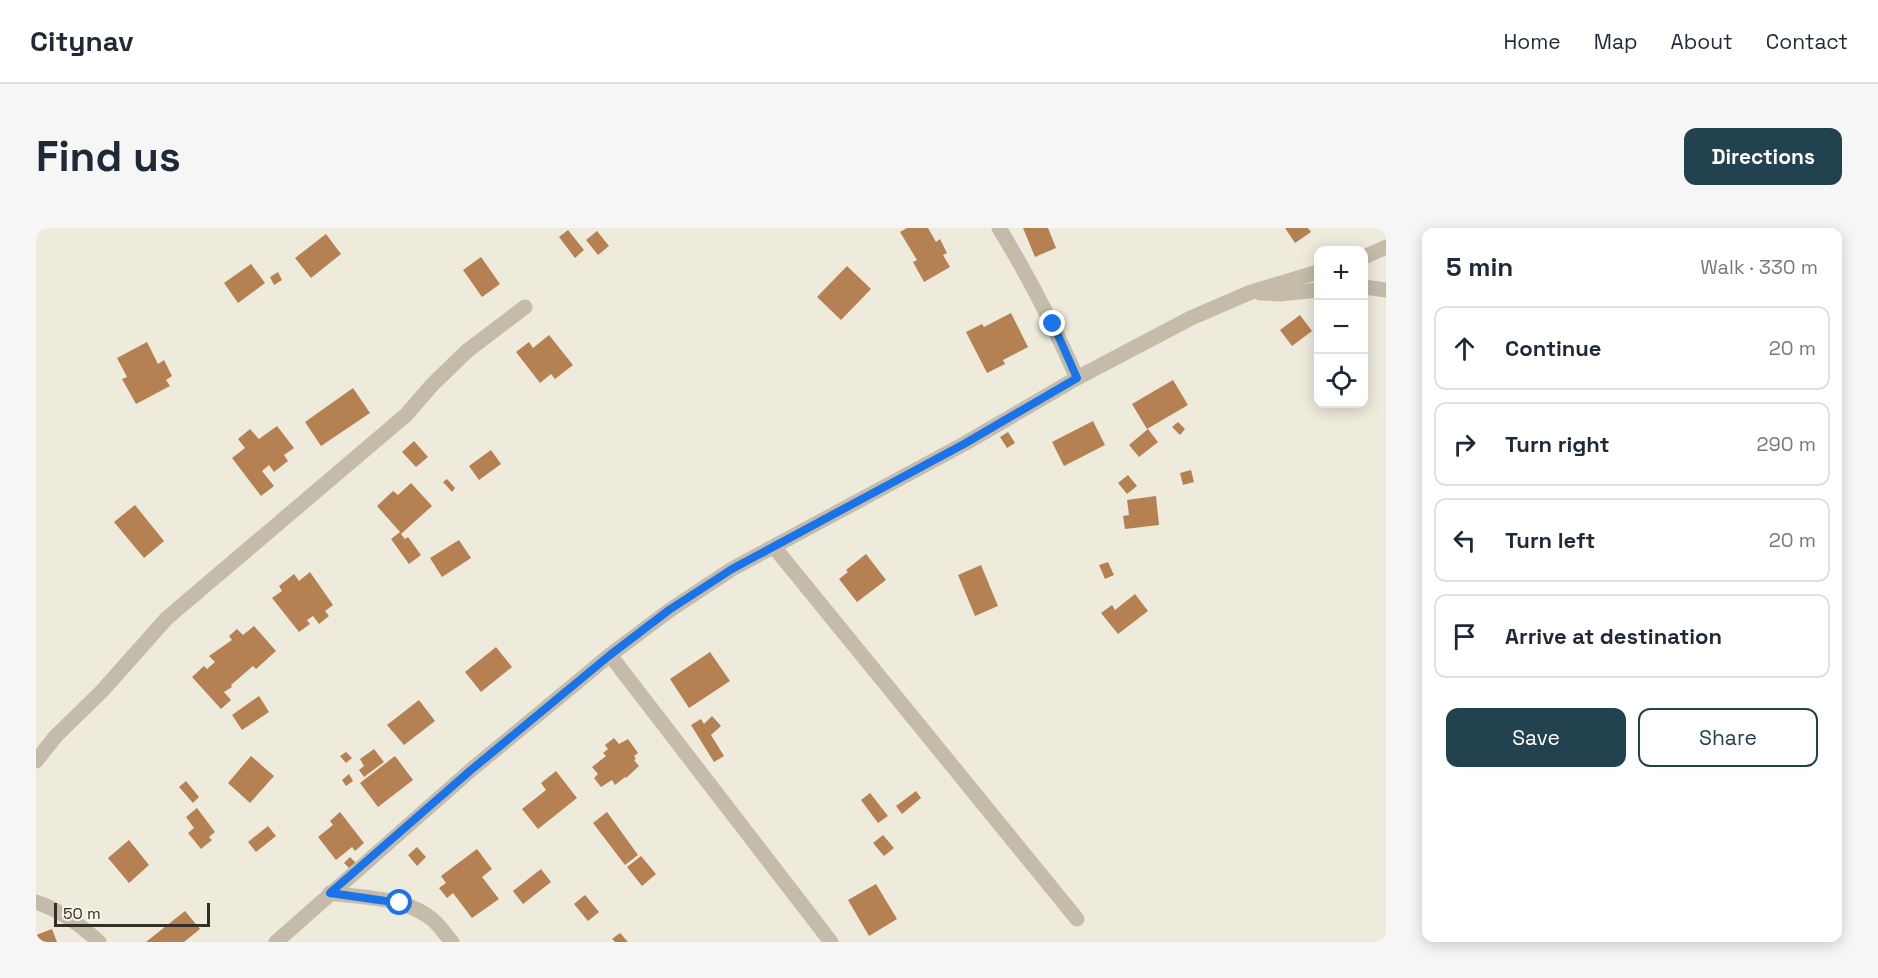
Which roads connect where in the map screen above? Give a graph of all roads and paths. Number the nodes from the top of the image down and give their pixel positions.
1 (999, 228) edge
2 (1386, 247) edge
3 (1368, 255) edge
4 (1314, 273) edge
5 (1368, 288) edge
6 (1314, 290) edge
7 (1386, 290) edge
8 (1251, 292) junction
9 (525, 307) dead end
10 (1077, 378) junction
11 (774, 547) junction
12 (610, 655) junction
13 (36, 761) edge
14 (330, 893) junction
15 (36, 902) edge
16 (1077, 919) dead end
17 (99, 942) edge
18 (276, 942) edge
19 (452, 942) edge
20 (831, 942) edge

1 - 10 street
2 - 3 street
4 - 8 street
5 - 7 street
6 - 8 street
8 - 10 street
9 - 13 street
10 - 11 street
11 - 12 street
11 - 16 street
12 - 14 street
12 - 20 street
14 - 18 street
14 - 19 street
15 - 17 street

